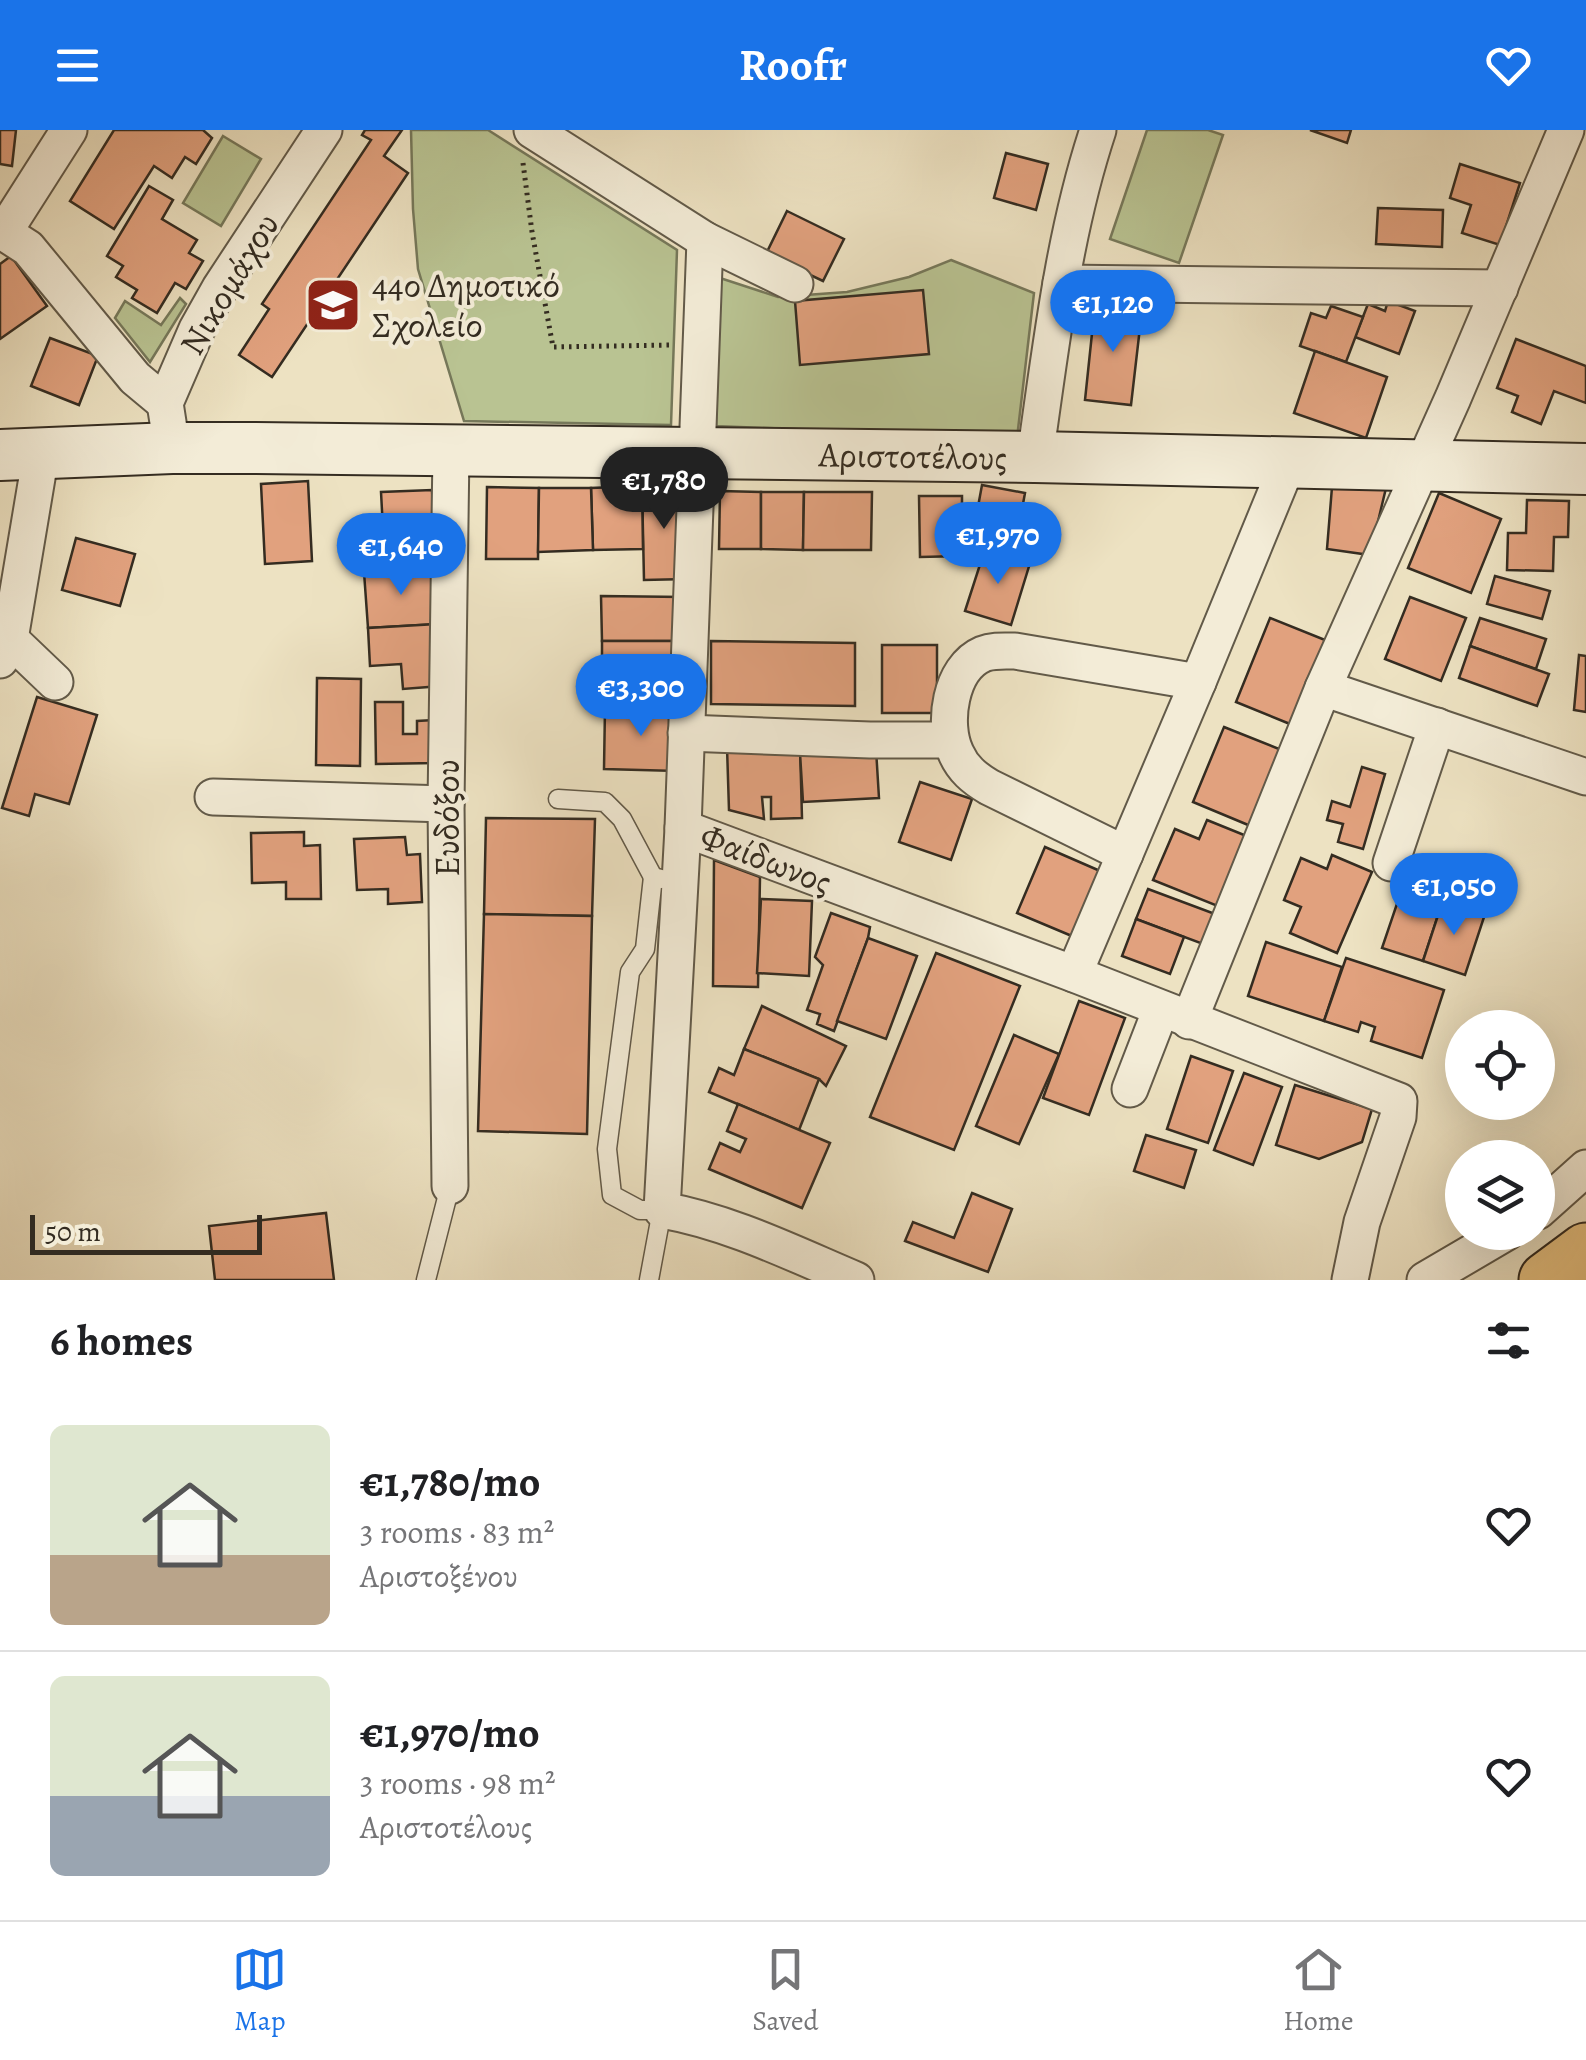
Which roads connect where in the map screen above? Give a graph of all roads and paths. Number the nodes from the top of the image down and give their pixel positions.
1 (69, 130) edge
2 (324, 130) edge
3 (1098, 130) edge
4 (1566, 130) edge
5 (526, 139) edge
6 (2, 231) edge
7 (705, 240) junction
8 (794, 284) dead end
9 (1061, 284) junction
10 (1500, 288) junction
11 (701, 344) junction
12 (168, 426) junction
13 (451, 451) junction
14 (20, 454) edge
15 (696, 454) junction
16 (1035, 457) junction
17 (1288, 463) junction
18 (1422, 466) junction
19 (1586, 468) edge
20 (5, 650) edge
21 (55, 682) dead end
22 (1198, 682) junction
23 (1323, 688) junction
24 (1438, 726) junction
25 (686, 733) junction
26 (951, 740) junction
27 (1586, 777) edge
28 (213, 797) dead end
29 (558, 799) dead end
30 (446, 804) junction
31 (683, 828) junction
32 (1125, 854) junction
33 (1390, 863) dead end
34 (667, 881) junction
35 (1074, 974) junction
36 (1175, 1015) junction
37 (1130, 1089) dead end
38 (1586, 1168) edge
39 (450, 1186) joint
40 (1555, 1196) edge
41 (662, 1210) junction
42 (1476, 1250) edge
43 (1586, 1251) edge
44 (426, 1280) edge
45 (649, 1280) edge
46 (856, 1280) edge
47 (1350, 1280) edge
48 (1425, 1280) edge
49 (1547, 1280) edge

1 - 6 street
2 - 12 street, Νικομάχου
3 - 9 street
4 - 10 street
5 - 7 street
5 - 11 path
6 - 12 street
7 - 8 street
7 - 11 street
9 - 10 street
9 - 16 street
10 - 18 street
11 - 15 street
12 - 13 main road, Αριστοτέλους
12 - 14 main road, Αριστοτέλους
13 - 15 main road, Αριστοτέλους
13 - 30 street, Ευδόξου
14 - 20 street
15 - 16 main road, Αριστοτέλους
15 - 25 street
16 - 17 main road, Αριστοτέλους
17 - 18 main road, Αριστοτέλους
17 - 22 street
18 - 19 main road, Αριστοτέλους
18 - 23 street
20 - 21 street
22 - 26 street
22 - 32 street
23 - 24 street
23 - 36 street
24 - 27 street
24 - 33 street
25 - 26 street
25 - 31 street
26 - 32 street
28 - 30 street
29 - 34 lane
30 - 39 street, Ευδόξου
31 - 34 street, Φαίδωνος
31 - 35 street, Φαίδωνος
32 - 35 street
34 - 41 street, Φαίδωνος
34 - 41 lane
35 - 36 street, Φαίδωνος
36 - 37 street
36 - 47 street, Φαίδωνος
38 - 40 street
39 - 44 lane
41 - 45 lane
41 - 46 street
42 - 48 street
43 - 49 highway

